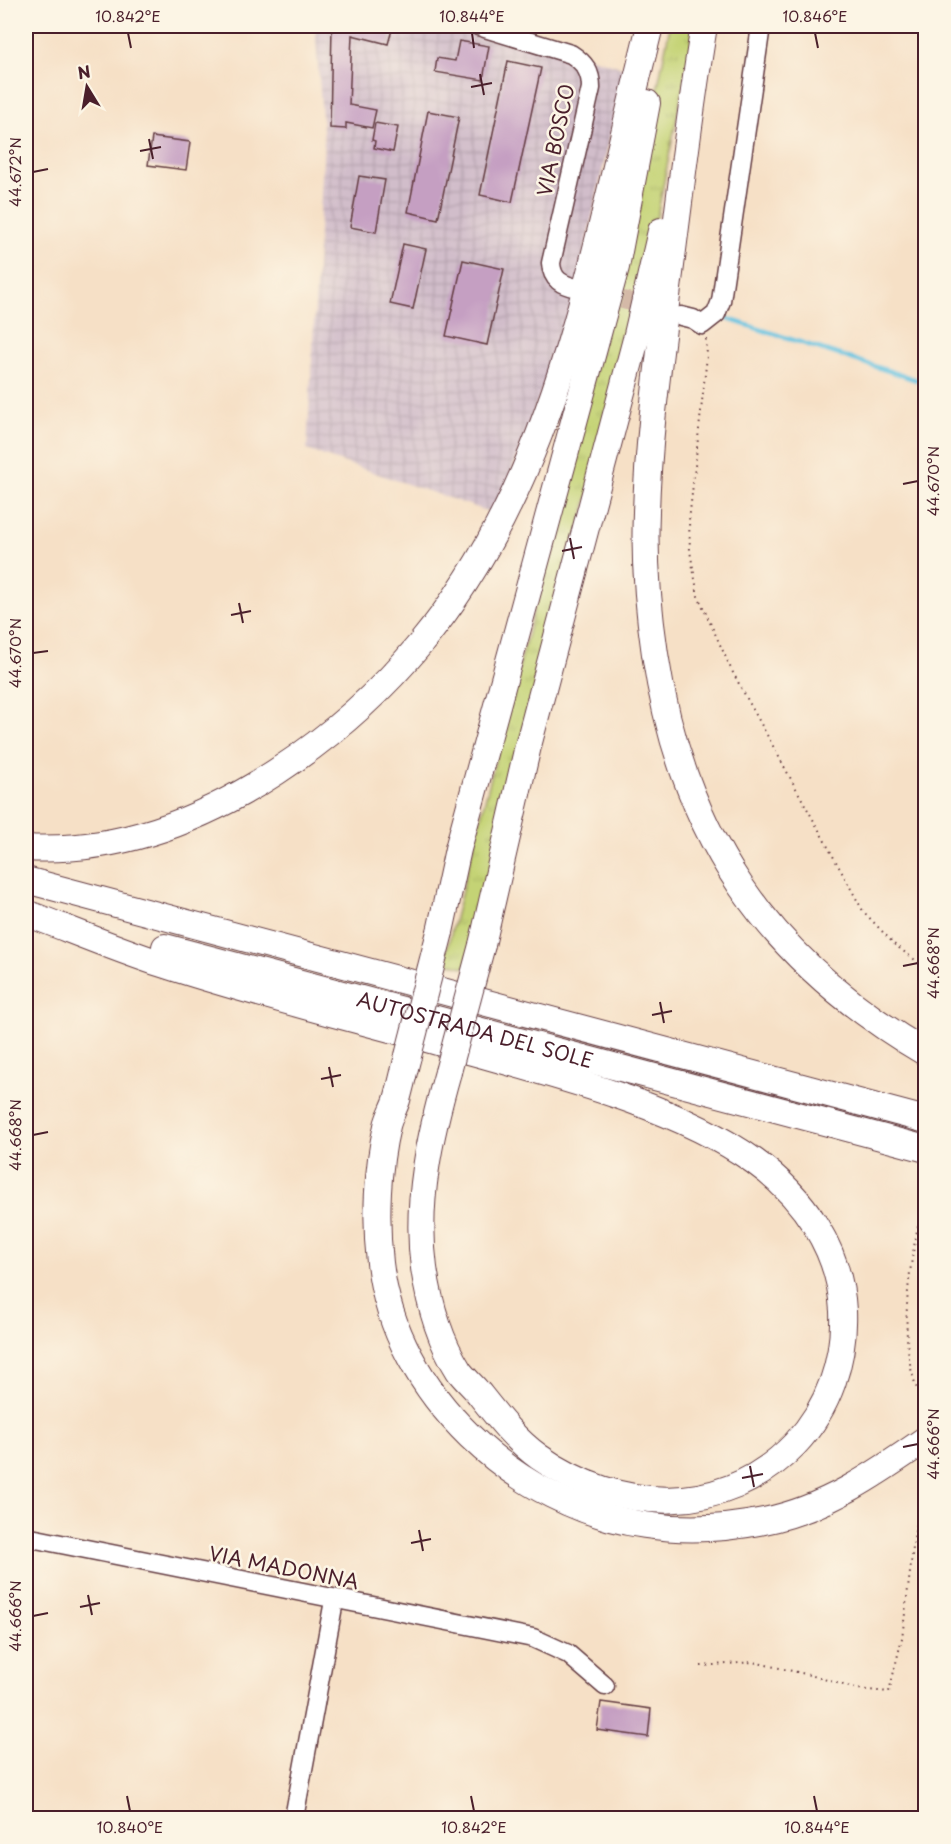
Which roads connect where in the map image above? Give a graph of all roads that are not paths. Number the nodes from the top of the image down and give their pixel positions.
1 (478, 26) edge
2 (650, 26) edge
3 (660, 26) edge
4 (704, 26) edge
5 (761, 26) edge
6 (696, 73) junction
7 (577, 288) tunnel mouth
8 (681, 316) dead end
9 (26, 848) edge
10 (26, 880) edge
11 (26, 912) edge
12 (926, 1053) edge
13 (926, 1120) edge
14 (926, 1149) edge
15 (926, 1439) edge
16 (26, 1537) edge
17 (334, 1600) junction
18 (605, 1686) dead end
19 (294, 1818) edge

1 - 7 street, VIA BOSCO
2 - 9 highway
3 - 15 highway, bridge
4 - 6 highway
5 - 8 street
6 - 11 highway, bridge
6 - 12 highway
10 - 13 highway, AUTOSTRADA DEL SOLE
11 - 14 highway, AUTOSTRADA DEL SOLE
16 - 17 street, VIA MADONNA
17 - 18 street, VIA MADONNA
17 - 19 street

